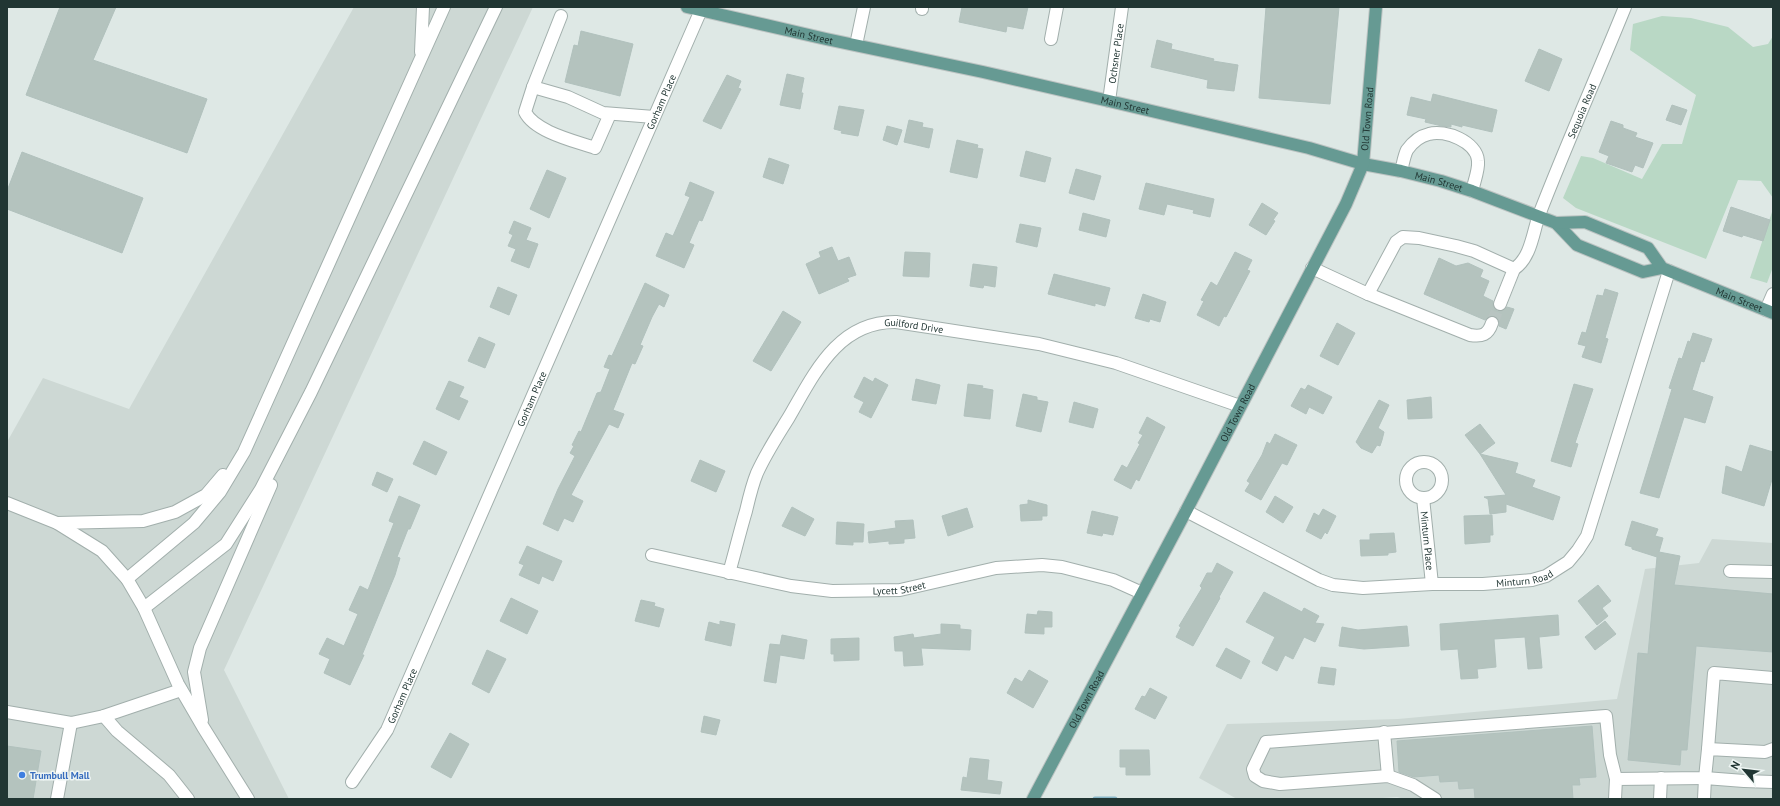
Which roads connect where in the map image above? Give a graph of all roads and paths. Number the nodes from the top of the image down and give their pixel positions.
1 (424, 7) edge
2 (444, 7) edge
3 (496, 7) edge
4 (687, 7) edge
5 (864, 7) edge
6 (1057, 7) edge
7 (1122, 7) edge
8 (1376, 7) edge
9 (1625, 7) edge
10 (701, 10) junction
11 (561, 16) dead end
12 (1051, 40) dead end
13 (856, 45) junction
14 (420, 60) junction
15 (533, 86) junction
16 (1109, 101) junction
17 (610, 114) junction
18 (654, 117) junction
19 (1363, 164) junction
20 (1402, 171) junction
21 (1472, 191) junction
22 (1539, 216) junction
23 (1556, 223) junction
24 (1312, 268) junction
25 (1514, 269) junction
26 (1665, 269) junction
27 (1368, 294) junction
28 (1773, 294) edge
29 (1500, 304) tunnel mouth
30 (1769, 312) edge
31 (1492, 323) tunnel mouth
32 (311, 392) junction
33 (1240, 406) junction
34 (244, 452) junction
35 (1422, 498) dead end
36 (7, 503) edge
37 (1186, 511) junction
38 (57, 523) junction
39 (652, 555) dead end
40 (1730, 570) dead end
41 (730, 572) junction
42 (1773, 572) edge
43 (127, 579) junction
44 (1432, 584) junction
45 (1142, 593) junction
46 (144, 608) junction
47 (1773, 678) edge
48 (181, 690) junction
49 (7, 712) edge
50 (104, 716) junction
51 (71, 723) junction
52 (203, 728) junction
53 (1384, 732) junction
54 (1708, 749) junction
55 (1773, 749) edge
56 (1388, 776) junction
57 (1661, 778) junction
58 (1705, 778) junction
59 (1616, 779) junction
60 (352, 782) dead end
61 (1773, 782) edge
62 (57, 799) edge
63 (188, 799) edge
64 (248, 799) edge
65 (1033, 799) edge
66 (1435, 799) edge
67 (1615, 799) edge
68 (1660, 799) edge
69 (1704, 799) edge

1 - 14 street
2 - 14 street
3 - 32 street
4 - 10 main road, Main Street
5 - 13 street
6 - 12 street
7 - 16 street, Ochsner Place
8 - 19 main road, Old Town Road
9 - 22 street, Sequoia Road
10 - 13 main road, Main Street
10 - 18 street, Gorham Place
11 - 15 street
13 - 16 main road, Main Street
14 - 34 street
15 - 17 street
15 - 17 street
16 - 19 main road, Main Street
17 - 18 street
18 - 60 street, Gorham Place
19 - 20 main road, Main Street
19 - 24 main road, Old Town Road
20 - 21 main road, Main Street
20 - 21 street
21 - 22 main road, Main Street
22 - 23 main road, Main Street
22 - 25 street, Sequoia Road
23 - 26 main road, Main Street
23 - 26 main road, Main Street
24 - 27 street
24 - 33 main road, Old Town Road
25 - 27 street
25 - 29 street, Sequoia Road
26 - 30 main road, Main Street
26 - 44 street, Minturn Road
27 - 31 street
28 - 30 street
32 - 46 street
32 - 52 street
33 - 37 main road, Old Town Road
33 - 41 street, Guilford Drive
34 - 38 street
34 - 43 street
35 - 44 street, Minturn Place
36 - 38 street
37 - 44 street, Minturn Road
37 - 45 main road, Old Town Road
38 - 43 street
39 - 41 street, Lycett Street
40 - 42 street
41 - 45 street, Lycett Street
43 - 46 street
45 - 65 main road, Old Town Road
46 - 48 street
47 - 54 street
48 - 50 street
48 - 52 street
49 - 51 street
50 - 51 street
50 - 63 street
51 - 62 street
52 - 64 street
53 - 56 street
53 - 56 street
53 - 59 street
54 - 55 street
54 - 58 street
56 - 66 street
57 - 58 street
57 - 59 street
57 - 68 street
58 - 61 street
58 - 69 street
59 - 67 street

